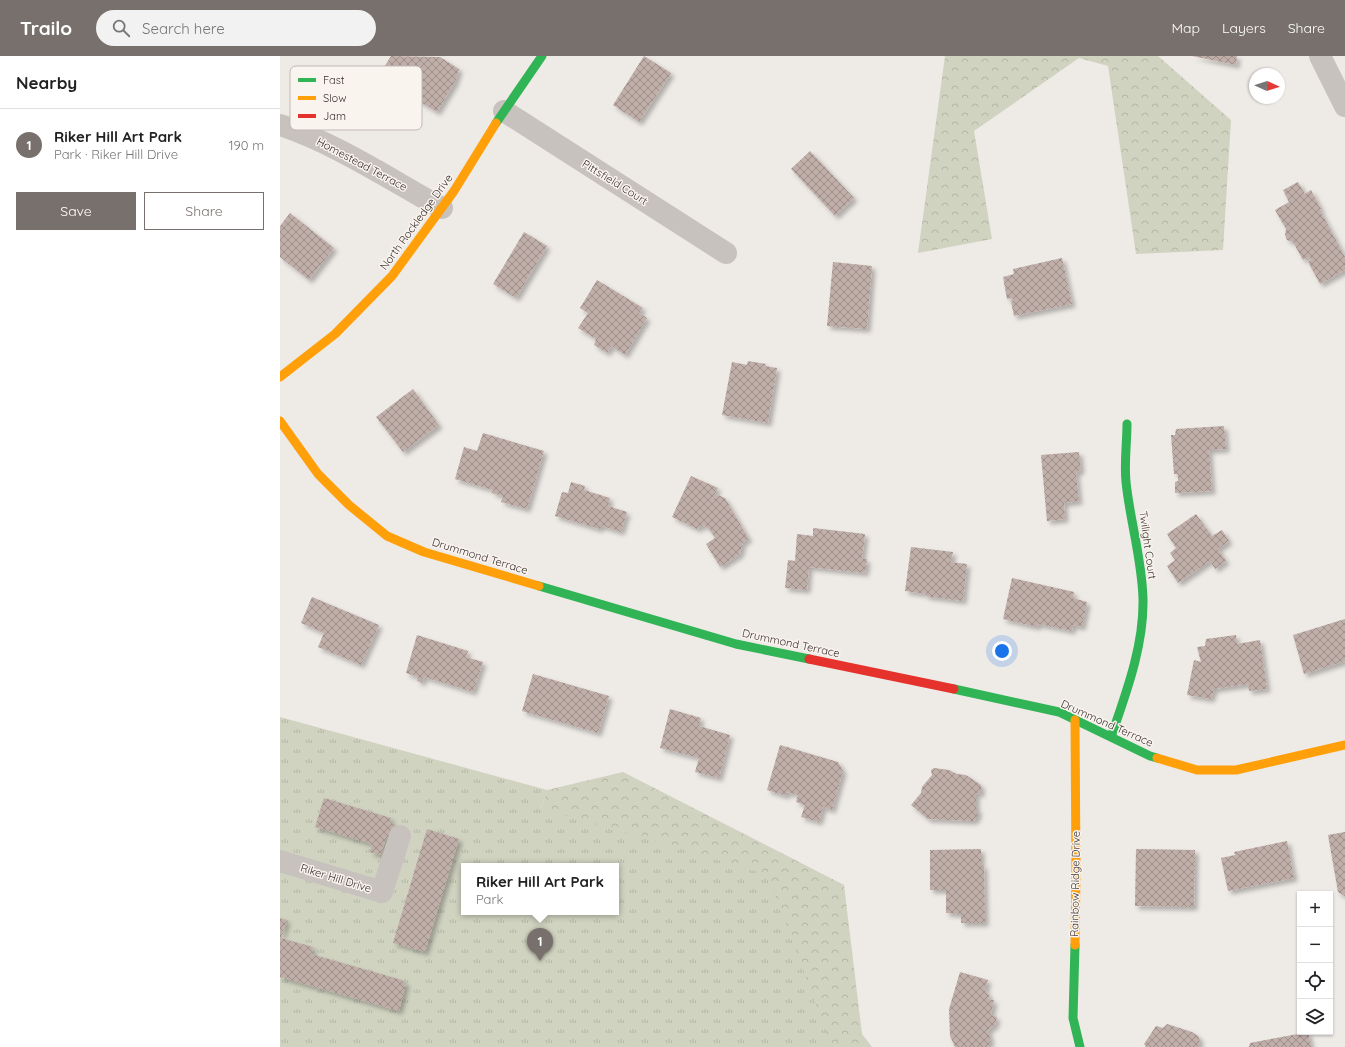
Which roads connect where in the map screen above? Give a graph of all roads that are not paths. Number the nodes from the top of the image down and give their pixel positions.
1 (542, 56) edge
2 (1320, 56) edge
3 (1345, 106) edge
4 (504, 111) junction
5 (280, 125) edge
6 (290, 128) edge
7 (295, 130) edge
8 (442, 208) junction
9 (726, 253) dead end
10 (280, 377) edge
11 (280, 421) edge
12 (1127, 424) dead end
13 (1075, 720) junction
14 (1111, 737) junction
15 (1345, 745) edge
16 (400, 836) dead end
17 (280, 861) edge
18 (1080, 1047) edge

1 - 4 street, North Rockledge Drive
2 - 3 street
4 - 8 street, North Rockledge Drive
4 - 9 street, Pittsfield Court
5 - 6 street, Homestead Terrace
7 - 8 street, Homestead Terrace
8 - 10 street, North Rockledge Drive
11 - 13 street, Drummond Terrace
12 - 14 street, Twilight Court
13 - 14 street, Drummond Terrace
13 - 18 street, Rainbow Ridge Drive
14 - 15 street, Drummond Terrace
16 - 17 street, Riker Hill Drive

